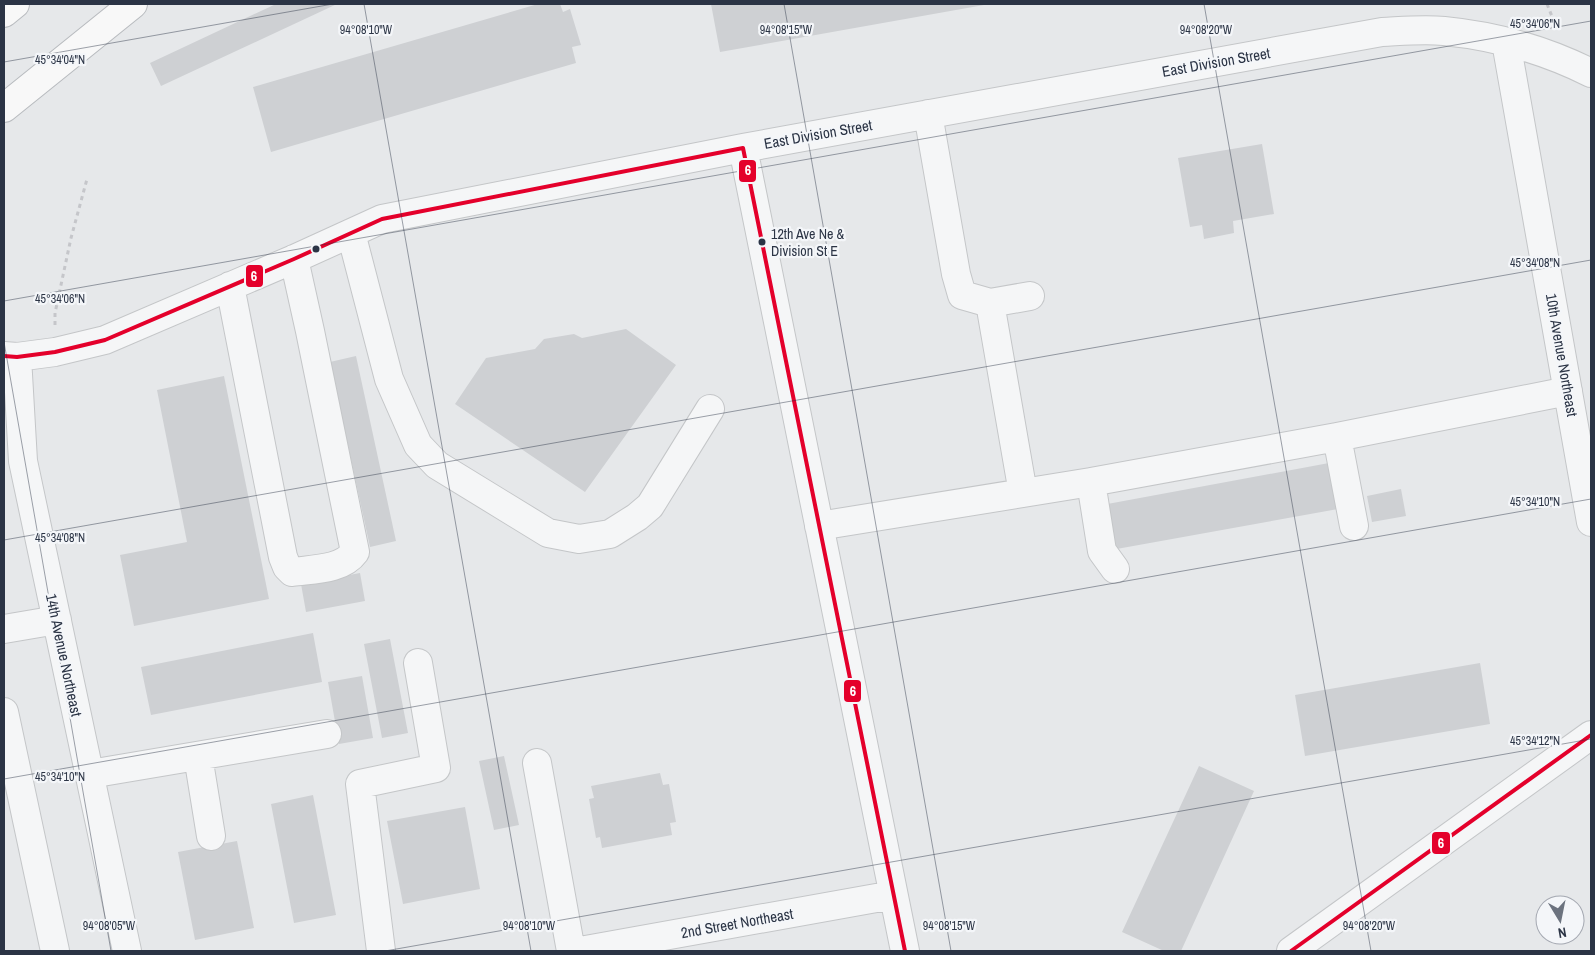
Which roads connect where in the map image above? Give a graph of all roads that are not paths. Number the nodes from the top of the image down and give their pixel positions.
1 (15, 4) edge
2 (133, 4) edge
3 (4, 13) edge
4 (1506, 42) junction
5 (1591, 73) edge
6 (4, 108) edge
7 (928, 114) junction
8 (744, 148) junction
9 (351, 233) junction
10 (294, 259) junction
11 (230, 286) junction
12 (1030, 296) dead end
13 (990, 303) junction
14 (10, 357) edge
15 (1568, 391) junction
16 (710, 409) dead end
17 (1337, 437) junction
18 (13, 463) edge
19 (1091, 482) junction
20 (1023, 493) junction
21 (1591, 522) edge
22 (819, 526) junction
23 (1354, 526) dead end
24 (1115, 570) dead end
25 (57, 620) junction
26 (4, 629) edge
27 (418, 664) dead end
28 (4, 712) edge
29 (327, 734) dead end
30 (1591, 735) edge
31 (198, 756) junction
32 (537, 764) dead end
33 (90, 774) junction
34 (211, 836) dead end
35 (893, 895) junction
36 (1299, 949) edge
37 (55, 951) edge
38 (127, 951) edge
39 (381, 951) edge
40 (571, 951) edge
41 (580, 951) edge
42 (905, 951) edge

1 - 3 highway
2 - 6 highway
4 - 5 street, East Division Street
4 - 7 street, East Division Street
4 - 15 street, 10th Avenue Northeast
7 - 8 street, East Division Street
7 - 13 street
8 - 9 street, East Division Street
8 - 22 street
9 - 10 street, East Division Street
9 - 16 street
10 - 11 street, East Division Street
10 - 11 street
11 - 14 street, East Division Street
12 - 13 street
13 - 20 street
14 - 18 street, 14th Avenue Northeast
15 - 17 street
15 - 21 street, 10th Avenue Northeast
17 - 19 street
17 - 23 street
18 - 25 street, 14th Avenue Northeast
19 - 20 street
19 - 24 street
20 - 22 street
22 - 35 street
25 - 26 street
25 - 33 street, 14th Avenue Northeast
27 - 39 street
28 - 37 street
29 - 31 street
30 - 36 street
31 - 33 street
31 - 34 street
32 - 40 street
33 - 38 street, 14th Avenue Northeast
35 - 41 street, 2nd Street Northeast
35 - 42 street

